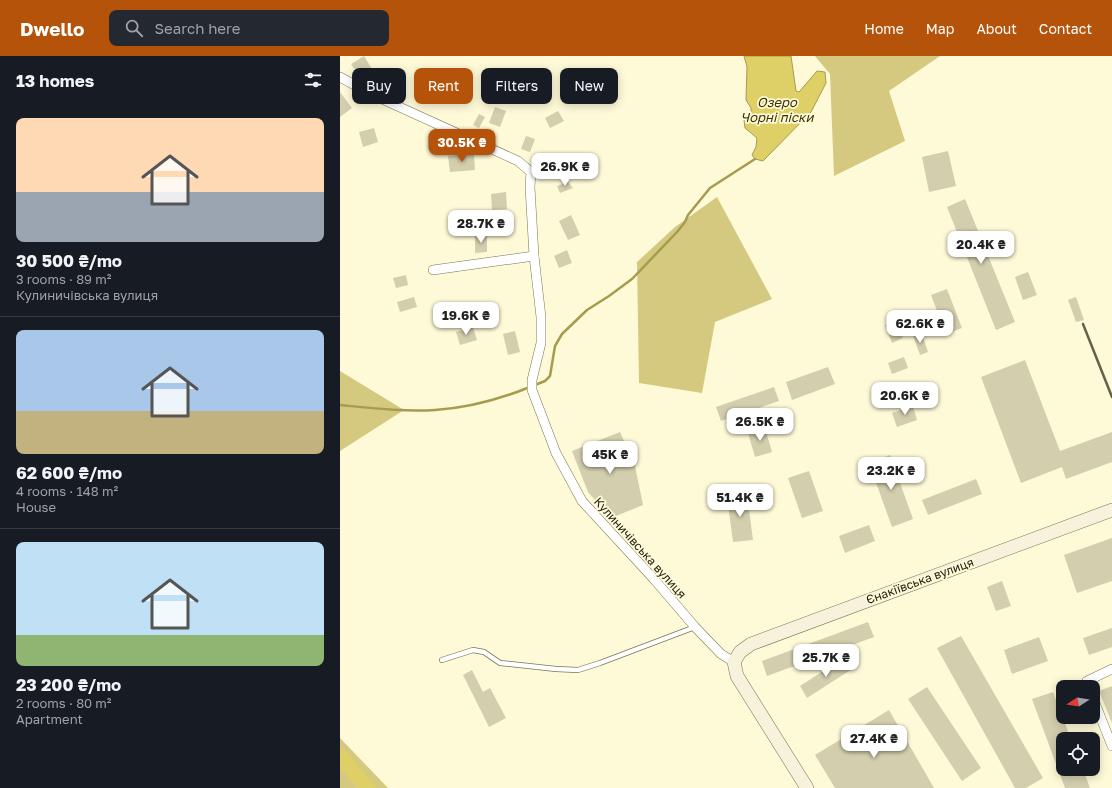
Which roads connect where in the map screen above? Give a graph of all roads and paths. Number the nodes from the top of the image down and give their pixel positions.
1 (340, 78) edge
2 (534, 256) junction
3 (433, 270) dead end
4 (1112, 510) edge
5 (696, 627) junction
6 (442, 660) dead end
7 (734, 662) junction
8 (1112, 670) edge
9 (1095, 680) edge
10 (1100, 716) edge
11 (1112, 746) edge
12 (807, 788) edge

1 - 2 street, Кулиничівська вулиця
2 - 3 street
2 - 5 street, Кулиничівська вулиця
4 - 7 street, Єнакіївська вулиця
5 - 6 lane
5 - 7 street, Кулиничівська вулиця
7 - 12 street
8 - 9 street
10 - 11 street

